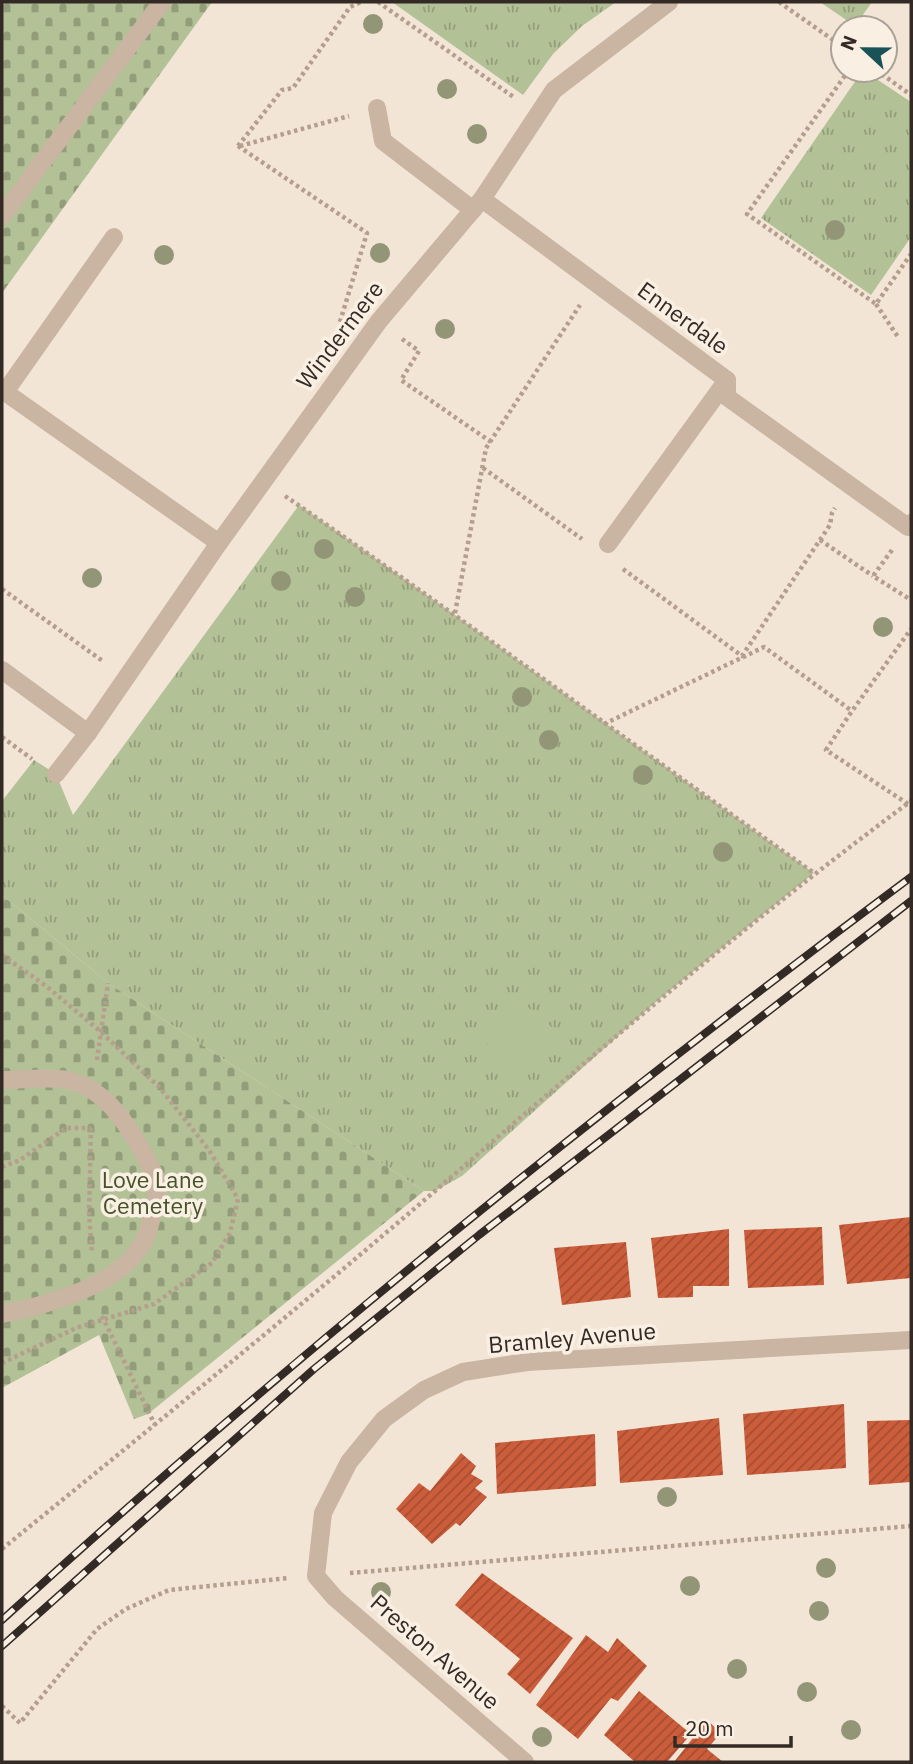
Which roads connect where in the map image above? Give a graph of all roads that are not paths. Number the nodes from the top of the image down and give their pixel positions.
1 (162, 2) edge
2 (669, 2) edge
3 (377, 108) road end
4 (477, 204) junction
5 (2, 216) edge
6 (114, 237) dead end
7 (727, 380) junction
8 (4, 391) edge
9 (910, 525) edge
10 (219, 544) junction
11 (603, 550) road end
12 (2, 670) edge
13 (88, 733) junction
14 (56, 774) road end
15 (2, 1080) edge
16 (2, 1314) edge
17 (911, 1340) edge
18 (316, 1576) joint
19 (525, 1762) edge

1 - 5 street
2 - 4 street, Windermere
3 - 4 street, Ennerdale
4 - 7 street, Ennerdale
4 - 10 street, Windermere
6 - 8 street
7 - 9 street, Ennerdale
7 - 11 street
8 - 10 street
10 - 13 street, Windermere
12 - 13 street
13 - 14 street, Windermere
15 - 16 street
17 - 18 street, Bramley Avenue
18 - 19 street, Preston Avenue

